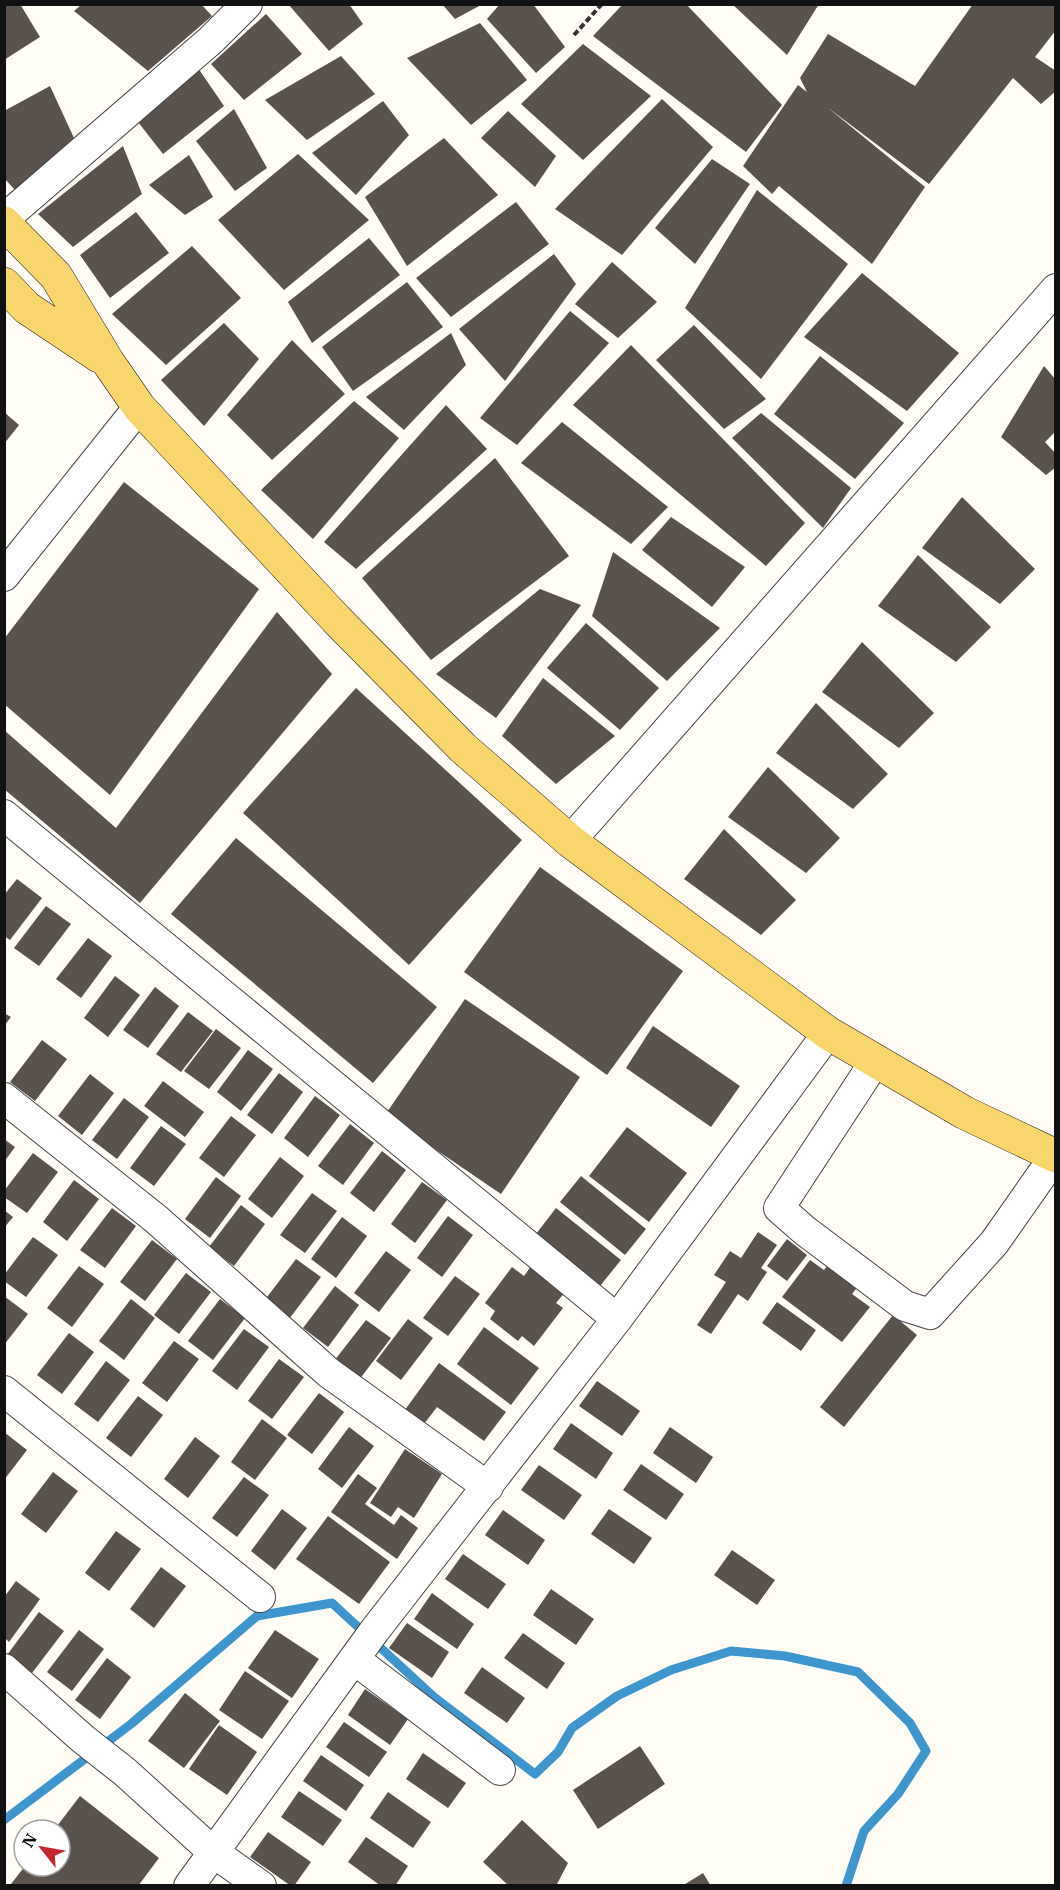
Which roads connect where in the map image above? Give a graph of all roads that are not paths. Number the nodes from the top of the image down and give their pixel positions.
1 (247, 4) edge
2 (4, 221) edge
3 (4, 284) edge
4 (1056, 289) edge
5 (108, 362) junction
6 (139, 406) junction
7 (4, 576) edge
8 (4, 815) edge
9 (570, 841) junction
10 (828, 1032) junction
11 (876, 1060) junction
12 (4, 1098) edge
13 (1055, 1156) edge
14 (617, 1318) junction
15 (4, 1391) edge
16 (488, 1486) junction
17 (260, 1597) dead end
18 (365, 1645) junction
19 (4, 1669) edge
20 (500, 1770) dead end
21 (213, 1852) junction
22 (189, 1886) edge
23 (261, 1886) edge

1 - 2 street
2 - 5 main road
3 - 5 main road
4 - 9 street
5 - 6 main road
6 - 7 street
6 - 9 main road
8 - 14 street
9 - 10 main road
10 - 11 main road
10 - 14 street
11 - 13 main road
11 - 13 street
12 - 16 street
14 - 16 street
15 - 17 street
16 - 18 street
18 - 20 street
18 - 21 street
19 - 21 street
21 - 22 street
21 - 23 street

